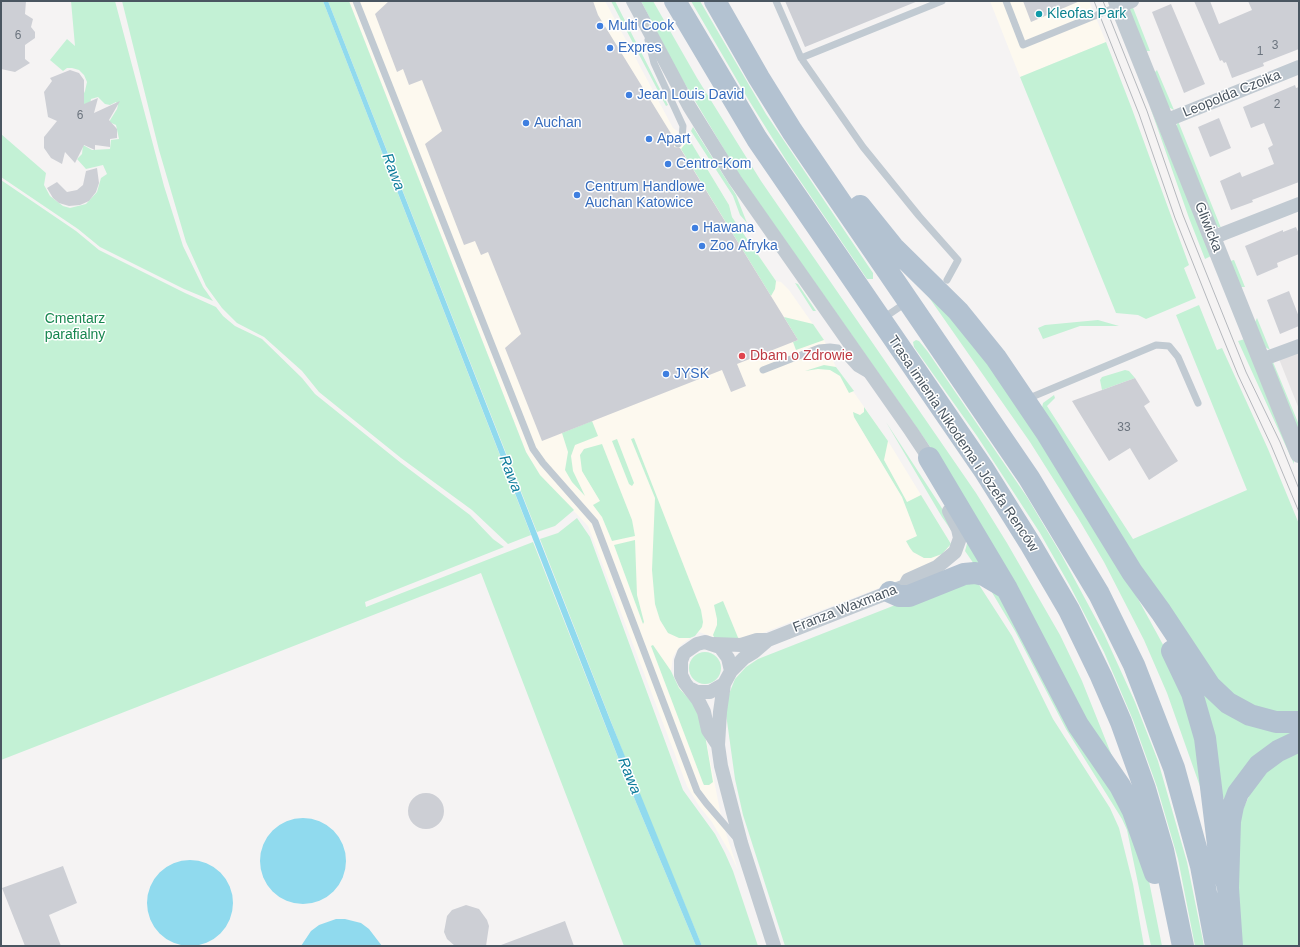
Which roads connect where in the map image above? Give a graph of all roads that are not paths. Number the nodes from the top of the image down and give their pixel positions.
1 (356, 1) edge
2 (633, 1) edge
3 (675, 1) edge
4 (715, 1) edge
5 (776, 1) edge
6 (942, 1) edge
7 (1006, 1) edge
8 (1122, 3) edge
9 (644, 25) junction
10 (801, 58) junction
11 (1299, 67) edge
12 (1165, 120) junction
13 (678, 144) dead end
14 (819, 172) junction
15 (1299, 204) edge
16 (1212, 238) junction
17 (947, 280) dead end
18 (908, 301) junction
19 (880, 320) junction
20 (1299, 346) edge
21 (1261, 360) junction
22 (763, 370) dead end
23 (875, 380) junction
24 (1025, 400) junction
25 (1198, 403) dead end
26 (1299, 454) edge
27 (929, 458) junction
28 (1133, 574) junction
29 (1007, 589) junction
30 (890, 592) junction
31 (768, 640) junction
32 (714, 644) junction
33 (731, 671) junction
34 (724, 684) junction
35 (691, 689) junction
36 (1299, 722) edge
37 (1299, 741) edge
38 (718, 745) junction
39 (740, 844) junction
40 (1228, 888) junction
41 (774, 946) edge
42 (1182, 946) edge
43 (1216, 946) edge
44 (1232, 946) edge

1 - 39 lane
2 - 9 street
3 - 19 main road, Trasa imienia Nikodema i Józefa Renców
4 - 14 main road
5 - 10 lane
6 - 10 lane
7 - 8 lane
8 - 12 street, Gliwicka
9 - 13 lane
9 - 23 street
10 - 17 lane
11 - 12 street, Leopolda Czoika
12 - 16 street, Gliwicka
14 - 18 main road
14 - 24 main road
15 - 16 street
16 - 21 street, Gliwicka
18 - 19 lane
18 - 43 main road
19 - 42 main road, Trasa imienia Nikodema i Józefa Renców
20 - 21 street
21 - 26 street, Gliwicka
22 - 23 lane
23 - 27 street
24 - 25 lane
24 - 28 main road
27 - 29 main road
27 - 30 street, Franza Waxmana
28 - 36 main road
28 - 40 main road
29 - 30 main road
29 - 42 main road
30 - 31 street, Franza Waxmana
31 - 32 street
31 - 33 street
32 - 33 street
32 - 35 street
33 - 34 street
34 - 35 street
34 - 38 street
35 - 38 street
37 - 40 main road
38 - 39 street
39 - 41 street
40 - 44 main road

